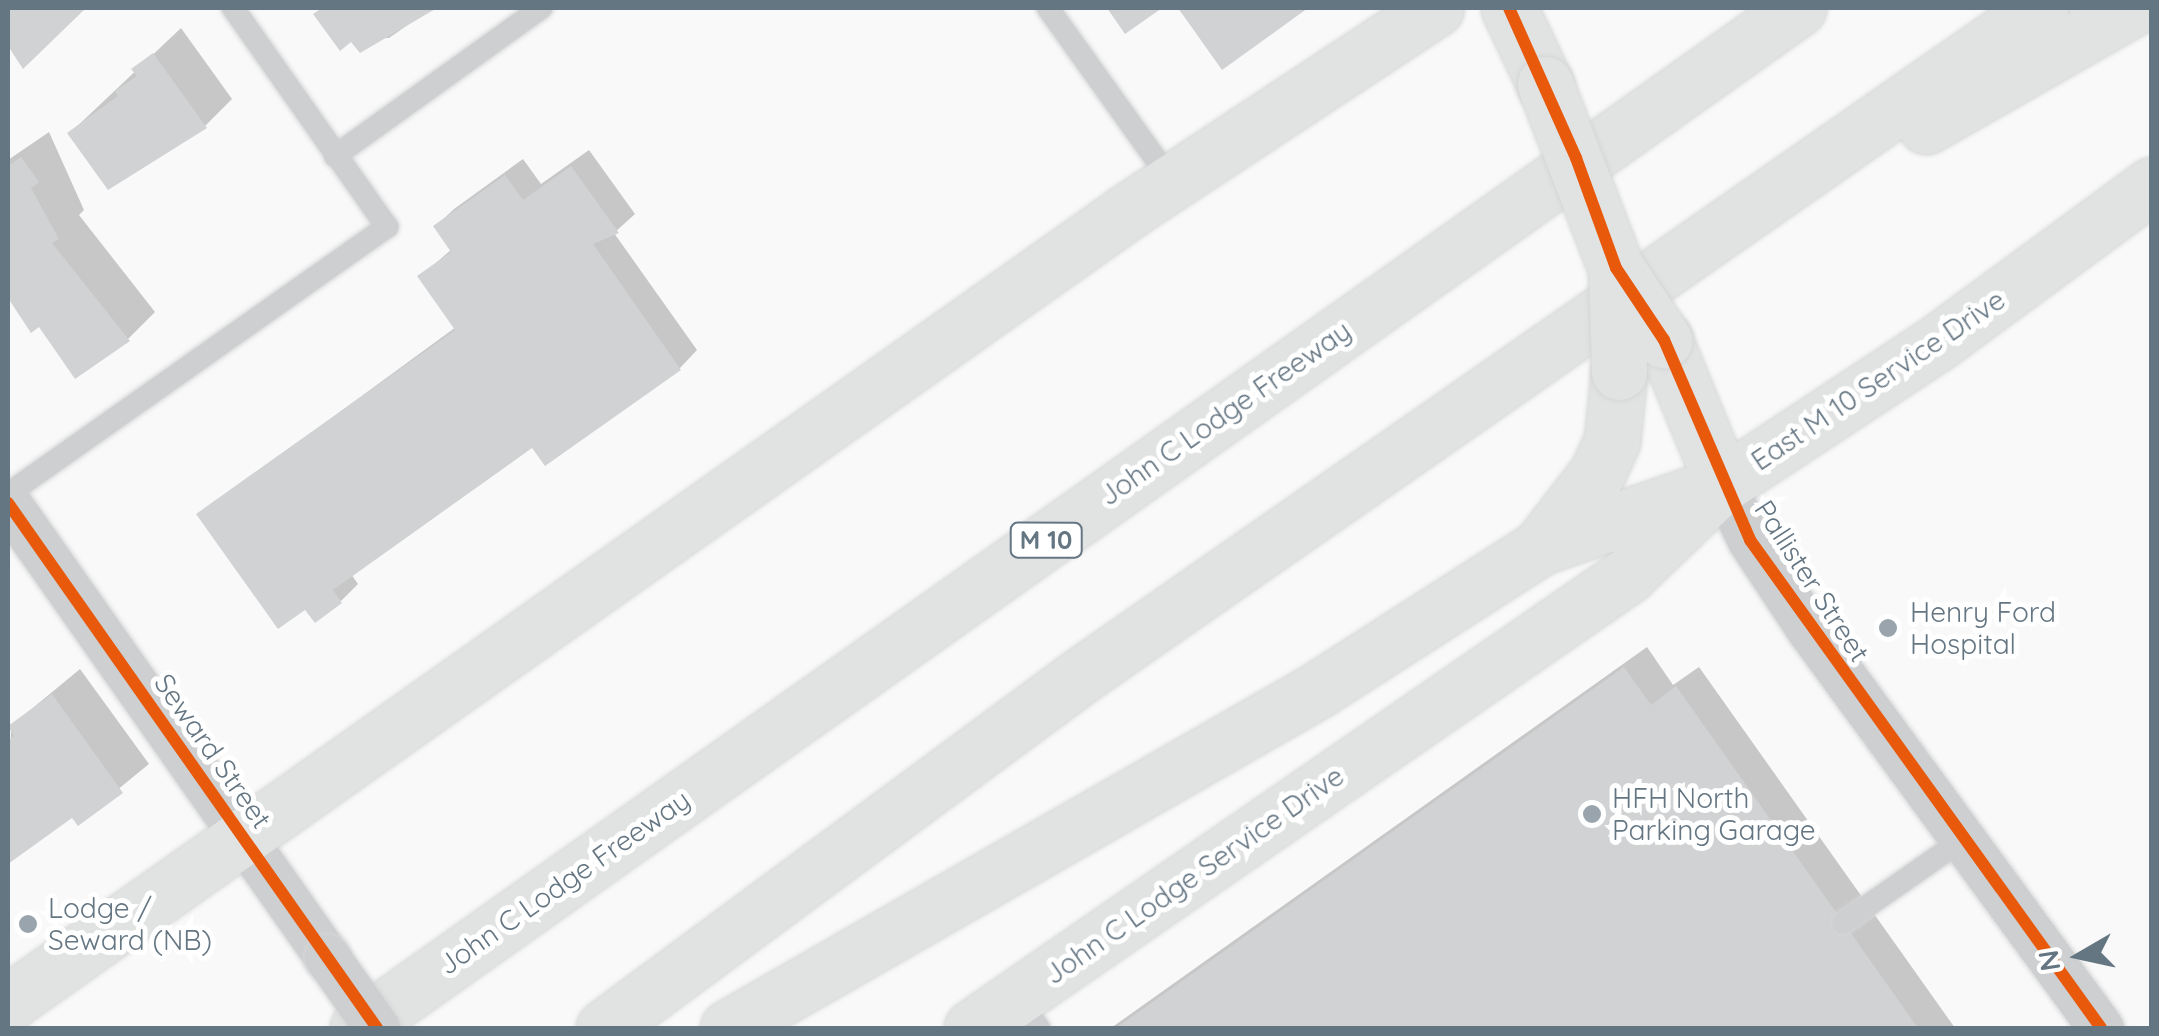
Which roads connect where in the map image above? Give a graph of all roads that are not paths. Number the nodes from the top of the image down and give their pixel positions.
1 (233, 8) edge
2 (540, 8) edge
3 (1048, 8) edge
4 (1436, 8) edge
5 (1509, 8) edge
6 (1771, 8) edge
7 (1798, 8) edge
8 (2040, 8) edge
9 (2134, 8) edge
10 (1734, 52) junction
11 (335, 156) junction
12 (1172, 182) junction
13 (2152, 185) edge
14 (1616, 268) junction
15 (1723, 484) junction
16 (8, 494) edge
17 (8, 503) edge
18 (1540, 547) junction
19 (1248, 558) junction
20 (1417, 722) joint
21 (241, 834) junction
22 (1962, 840) junction
23 (1843, 923) dead end
24 (9, 1002) edge
25 (1028, 1013) edge
26 (358, 1028) edge
27 (376, 1028) edge
28 (604, 1028) edge
29 (728, 1028) edge
30 (972, 1028) edge
31 (2101, 1028) edge

1 - 11 lane
2 - 11 lane
3 - 12 lane
4 - 12 main road
5 - 14 main road, Pallister Street, bridge
6 - 10 main road
7 - 10 main road, John C Lodge Freeway / M 10
8 - 19 main road
9 - 19 main road
10 - 26 main road, John C Lodge Freeway / M 10
11 - 16 lane
12 - 21 main road
13 - 15 main road, East M 10 Service Drive
14 - 15 main road, Pallister Street, bridge
14 - 18 main road, bridge
15 - 18 main road
15 - 20 main road, East M 10 Service Drive
15 - 22 street, Pallister Street
17 - 21 street, Seward Street
18 - 29 main road
19 - 28 main road
20 - 25 main road, John C Lodge Service Drive
21 - 24 main road
21 - 27 street, Seward Street, bridge
22 - 23 lane
22 - 31 street, Pallister Street
25 - 30 main road, John C Lodge Service Drive

